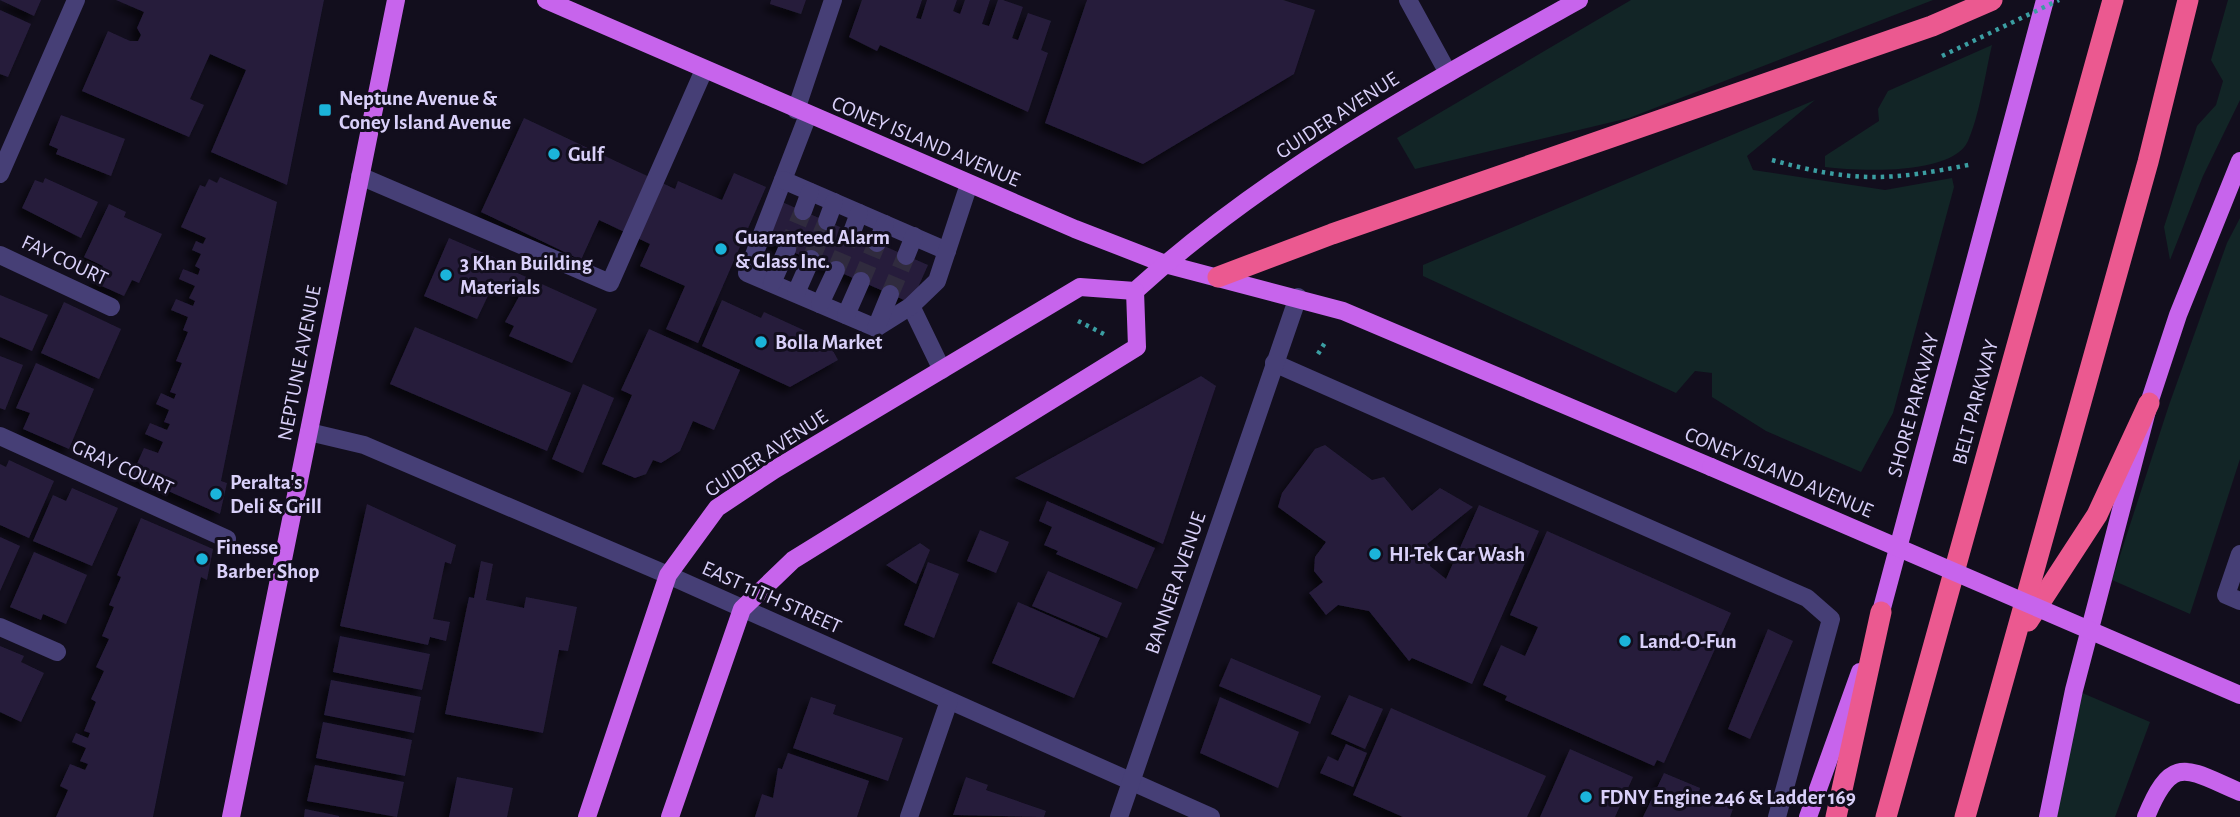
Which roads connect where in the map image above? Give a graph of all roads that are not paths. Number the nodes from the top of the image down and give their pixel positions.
1 (76, 0) edge
2 (396, 0) edge
3 (546, 0) edge
4 (833, 0) edge
5 (1408, 0) edge
6 (1579, 0) edge
7 (1992, 0) edge
8 (2045, 0) edge
9 (2113, 0) edge
10 (2188, 0) edge
11 (704, 70) junction
12 (1448, 73) junction
13 (802, 113) junction
14 (2240, 161) edge
15 (0, 173) edge
16 (360, 176) junction
17 (783, 180) junction
18 (969, 184) junction
19 (810, 192) junction
20 (834, 202) junction
21 (803, 211) tunnel mouth
22 (859, 213) junction
23 (827, 221) tunnel mouth
24 (885, 224) junction
25 (852, 232) tunnel mouth
26 (914, 236) junction
27 (877, 243) tunnel mouth
28 (787, 249) tunnel mouth
29 (947, 251) junction
30 (0, 255) edge
31 (906, 256) tunnel mouth
32 (811, 259) tunnel mouth
33 (1165, 264) junction
34 (836, 270) tunnel mouth
35 (1218, 277) junction
36 (861, 281) tunnel mouth
37 (772, 284) junction
38 (1135, 292) junction
39 (796, 293) junction
40 (890, 294) tunnel mouth
41 (1298, 297) junction
42 (820, 304) junction
43 (911, 306) junction
44 (111, 307) dead end
45 (846, 316) junction
46 (876, 328) junction
47 (1274, 363) junction
48 (942, 370) junction
49 (2149, 403) junction
50 (309, 432) junction
51 (0, 436) edge
52 (226, 539) dead end
53 (2240, 554) edge
54 (668, 575) junction
55 (2233, 598) edge
56 (742, 609) junction
57 (1881, 612) junction
58 (0, 627) edge
59 (2016, 640) junction
60 (57, 652) dead end
61 (2240, 695) edge
62 (949, 701) junction
63 (1131, 781) junction
64 (2240, 792) edge
65 (231, 817) edge
66 (587, 817) edge
67 (670, 817) edge
68 (909, 817) edge
69 (1119, 817) edge
70 (1211, 817) edge
71 (1777, 817) edge
72 (1808, 817) edge
73 (1836, 817) edge
74 (1886, 817) edge
75 (1965, 817) edge
76 (2048, 817) edge
77 (2146, 817) edge

1 - 15 street
2 - 16 main road, NEPTUNE AVENUE
3 - 11 main road, CONEY ISLAND AVENUE
4 - 13 street
5 - 12 street
6 - 12 main road, GUIDER AVENUE
7 - 35 highway
8 - 57 main road, SHORE PARKWAY
9 - 74 highway, BELT PARKWAY
10 - 59 highway
11 - 13 main road, CONEY ISLAND AVENUE
11 - 16 street
12 - 33 main road, GUIDER AVENUE
13 - 17 street
13 - 18 main road, CONEY ISLAND AVENUE
14 - 49 main road
16 - 50 main road, NEPTUNE AVENUE
17 - 19 street
17 - 37 street
18 - 29 street
18 - 33 main road, CONEY ISLAND AVENUE
19 - 20 street
19 - 21 street
20 - 22 street
20 - 23 street
22 - 24 street
22 - 25 street
24 - 26 street
24 - 27 street
26 - 29 street
26 - 31 street
28 - 37 street
29 - 43 street
30 - 44 street, FAY COURT
32 - 39 street
33 - 35 main road, CONEY ISLAND AVENUE
33 - 38 main road, GUIDER AVENUE
34 - 42 street
35 - 41 main road, CONEY ISLAND AVENUE
36 - 45 street
37 - 39 street
38 - 48 main road, GUIDER AVENUE
38 - 56 main road
39 - 42 street
40 - 46 street
41 - 47 street
41 - 61 main road, CONEY ISLAND AVENUE, bridge
42 - 45 street
43 - 46 street
43 - 48 street
45 - 46 street
47 - 63 street, BANNER AVENUE
47 - 71 street
48 - 54 main road, GUIDER AVENUE
49 - 59 highway
49 - 76 main road
50 - 54 street, EAST 11TH STREET
50 - 65 main road, NEPTUNE AVENUE
51 - 52 street, GRAY COURT
53 - 55 street
54 - 56 street, EAST 11TH STREET
54 - 66 main road, GUIDER AVENUE
56 - 62 street, EAST 11TH STREET
56 - 67 main road
57 - 72 main road, SHORE PARKWAY
57 - 73 highway
58 - 60 street
59 - 75 highway
62 - 63 street, EAST 11TH STREET
62 - 68 street
63 - 69 street, BANNER AVENUE
63 - 70 street, EAST 11TH STREET
64 - 77 main road

